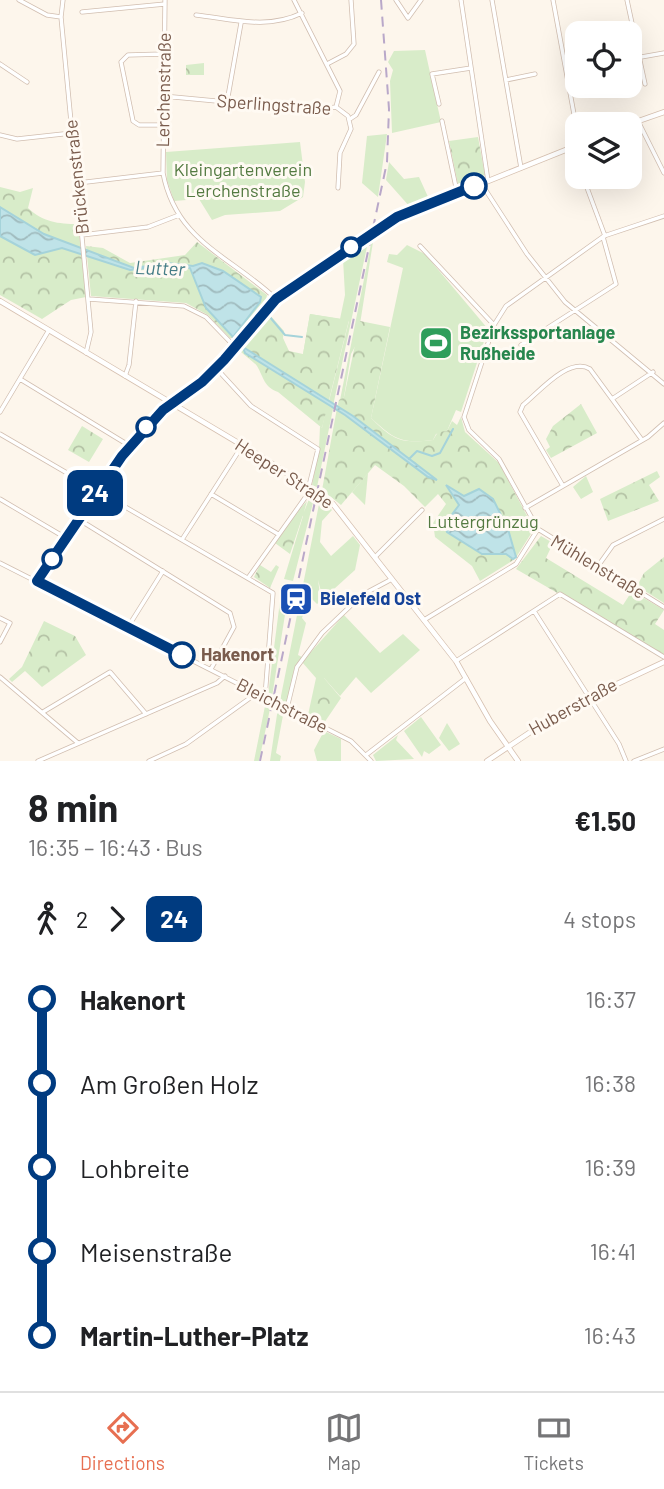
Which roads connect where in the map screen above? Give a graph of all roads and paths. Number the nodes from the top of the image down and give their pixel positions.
1 (19, 0) edge
2 (63, 0) edge
3 (294, 0) edge
4 (351, 0) edge
5 (396, 0) edge
6 (421, 0) edge
7 (461, 0) edge
8 (492, 0) edge
9 (553, 0) edge
10 (626, 0) edge
11 (165, 2) edge
12 (82, 12) dead end
13 (302, 13) junction
14 (196, 15) dead end
15 (61, 18) junction
16 (631, 21) edge
17 (241, 23) junction
18 (664, 53) edge
19 (164, 54) junction
20 (642, 57) edge
21 (0, 64) edge
22 (327, 64) junction
23 (565, 65) edge
24 (471, 68) junction
25 (642, 70) edge
26 (379, 72) dead end
27 (535, 74) dead end
28 (506, 80) junction
29 (27, 82) dead end
30 (645, 84) dead end
31 (163, 96) junction
32 (227, 102) junction
33 (439, 104) dead end
34 (336, 107) junction
35 (664, 112) edge
36 (350, 120) junction
37 (642, 120) edge
38 (442, 121) dead end
39 (163, 125) junction
40 (642, 129) edge
41 (72, 133) junction
42 (0, 135) edge
43 (565, 150) edge
44 (521, 168) junction
45 (163, 173) junction
46 (664, 173) edge
47 (488, 181) junction
48 (77, 183) junction
49 (481, 183) junction
50 (338, 188) dead end
51 (587, 189) edge
52 (457, 192) junction
53 (179, 215) junction
54 (664, 216) edge
55 (82, 235) junction
56 (604, 236) junction
57 (420, 246) dead end
58 (544, 278) junction
59 (89, 299) junction
60 (276, 299) junction
61 (0, 301) edge
62 (136, 301) junction
63 (573, 311) junction
64 (494, 325) junction
65 (48, 330) junction
66 (521, 345) dead end
67 (236, 348) junction
68 (86, 353) junction
69 (216, 368) junction
70 (653, 372) junction
71 (125, 376) junction
72 (20, 379) junction
73 (664, 384) edge
74 (612, 399) junction
75 (170, 404) junction
76 (0, 412) edge
77 (664, 423) edge
78 (0, 433) edge
79 (642, 440) junction
80 (130, 446) junction
81 (242, 446) junction
82 (564, 486) junction
83 (310, 487) junction
84 (97, 490) junction
85 (211, 494) junction
86 (0, 499) edge
87 (525, 509) junction
88 (422, 510) dead end
89 (78, 519) junction
90 (664, 519) edge
91 (538, 530) junction
92 (278, 534) junction
93 (66, 538) junction
94 (183, 538) junction
95 (375, 557) junction
96 (0, 563) edge
97 (598, 566) junction
98 (163, 571) junction
99 (248, 578) junction
100 (392, 579) junction
101 (37, 581) junction
102 (664, 607) edge
103 (533, 611) junction
104 (0, 618) edge
105 (424, 620) junction
106 (128, 627) junction
107 (0, 642) edge
108 (656, 652) junction
109 (456, 661) junction
110 (662, 661) edge
111 (211, 669) junction
112 (225, 676) junction
113 (0, 677) edge
114 (466, 678) junction
115 (257, 693) junction
116 (589, 696) junction
117 (265, 697) junction
118 (287, 708) junction
119 (43, 712) junction
120 (146, 714) junction
121 (78, 743) junction
122 (506, 746) junction
123 (664, 749) edge
124 (366, 755) junction
125 (649, 758) edge
126 (38, 761) edge
127 (149, 761) edge
128 (371, 761) edge
129 (487, 761) edge
130 (519, 761) edge
131 (626, 761) edge
132 (634, 761) edge

1 - 15 street
2 - 15 street, Brückenstraße
3 - 13 street
4 - 22 street
5 - 6 street
7 - 24 street
8 - 28 street
9 - 23 street
10 - 16 street
11 - 12 street
11 - 19 street, Lerchenstraße
13 - 17 street
13 - 22 street
14 - 17 street
15 - 41 street, Brückenstraße
17 - 32 street
18 - 20 street
19 - 31 street, Lerchenstraße
19 - 39 street
21 - 29 street
22 - 34 street
24 - 33 street
24 - 47 street
25 - 30 street
26 - 36 street
27 - 28 street
28 - 44 street
31 - 32 street, Sperlingstraße
31 - 39 street, Lerchenstraße
32 - 34 street, Sperlingstraße
34 - 36 street, Sperlingstraße
35 - 37 street
36 - 50 street, Sperlingstraße
38 - 52 street
39 - 45 street, Lerchenstraße
40 - 46 street
41 - 42 street
41 - 48 street, Brückenstraße
43 - 44 street
44 - 47 street
45 - 48 street
45 - 53 street, Lerchenstraße
47 - 49 street
48 - 55 street, Brückenstraße
49 - 52 street
49 - 58 street
51 - 56 street
52 - 60 street
53 - 55 street
53 - 60 street, Lerchenstraße
54 - 56 street
55 - 59 street, Brückenstraße
56 - 58 street
56 - 63 street
57 - 64 street
58 - 63 street
58 - 64 street
59 - 62 street
59 - 68 street, Brückenstraße
60 - 67 street
61 - 65 street, Heeper Straße
62 - 67 street
62 - 71 street
63 - 66 street
63 - 70 street
64 - 87 street, Mühlenstraße
65 - 68 street, Heeper Straße
65 - 72 street
67 - 69 street
68 - 71 street, Heeper Straße
69 - 75 street
69 - 83 street
70 - 73 street
70 - 74 street
71 - 75 street, Heeper Straße
72 - 76 street
72 - 80 street
74 - 79 street
74 - 82 street
75 - 80 street
75 - 81 street, Heeper Straße
77 - 79 street
78 - 84 street
79 - 82 street
80 - 84 street
81 - 83 street, Heeper Straße
81 - 85 street
82 - 87 street
83 - 92 street
83 - 95 street, Heeper Straße
84 - 89 street
84 - 94 street
85 - 92 street
85 - 94 street
86 - 93 street
87 - 91 street, Mühlenstraße
88 - 95 street
89 - 93 street
89 - 98 street
90 - 97 street
91 - 97 street, Mühlenstraße
91 - 105 street
92 - 99 street
93 - 101 street
94 - 99 street
95 - 100 street, Heeper Straße
96 - 101 street, Bleichstraße
97 - 102 street, Mühlenstraße
98 - 106 street
98 - 111 street
99 - 117 street
100 - 105 street, Heeper Straße
100 - 118 street
101 - 106 street, Bleichstraße
103 - 108 street
103 - 109 street
103 - 116 street
104 - 107 street
105 - 109 street, Heeper Straße
106 - 111 street, Bleichstraße
108 - 110 street
108 - 110 street
109 - 114 street, Heeper Straße
110 - 116 street, Huberstraße
111 - 112 street, Bleichstraße
112 - 115 street, Bleichstraße
112 - 120 street
113 - 119 street
114 - 122 street, Heeper Straße
114 - 124 street
115 - 117 street, Bleichstraße
115 - 127 street
116 - 122 street, Huberstraße
116 - 131 street
117 - 118 street, Bleichstraße
118 - 124 street, Bleichstraße
119 - 120 street
119 - 121 street
120 - 121 street
121 - 126 street
122 - 129 street, Huberstraße
122 - 130 street, Heeper Straße
123 - 125 street
124 - 128 street, Bleichstraße
125 - 132 street

